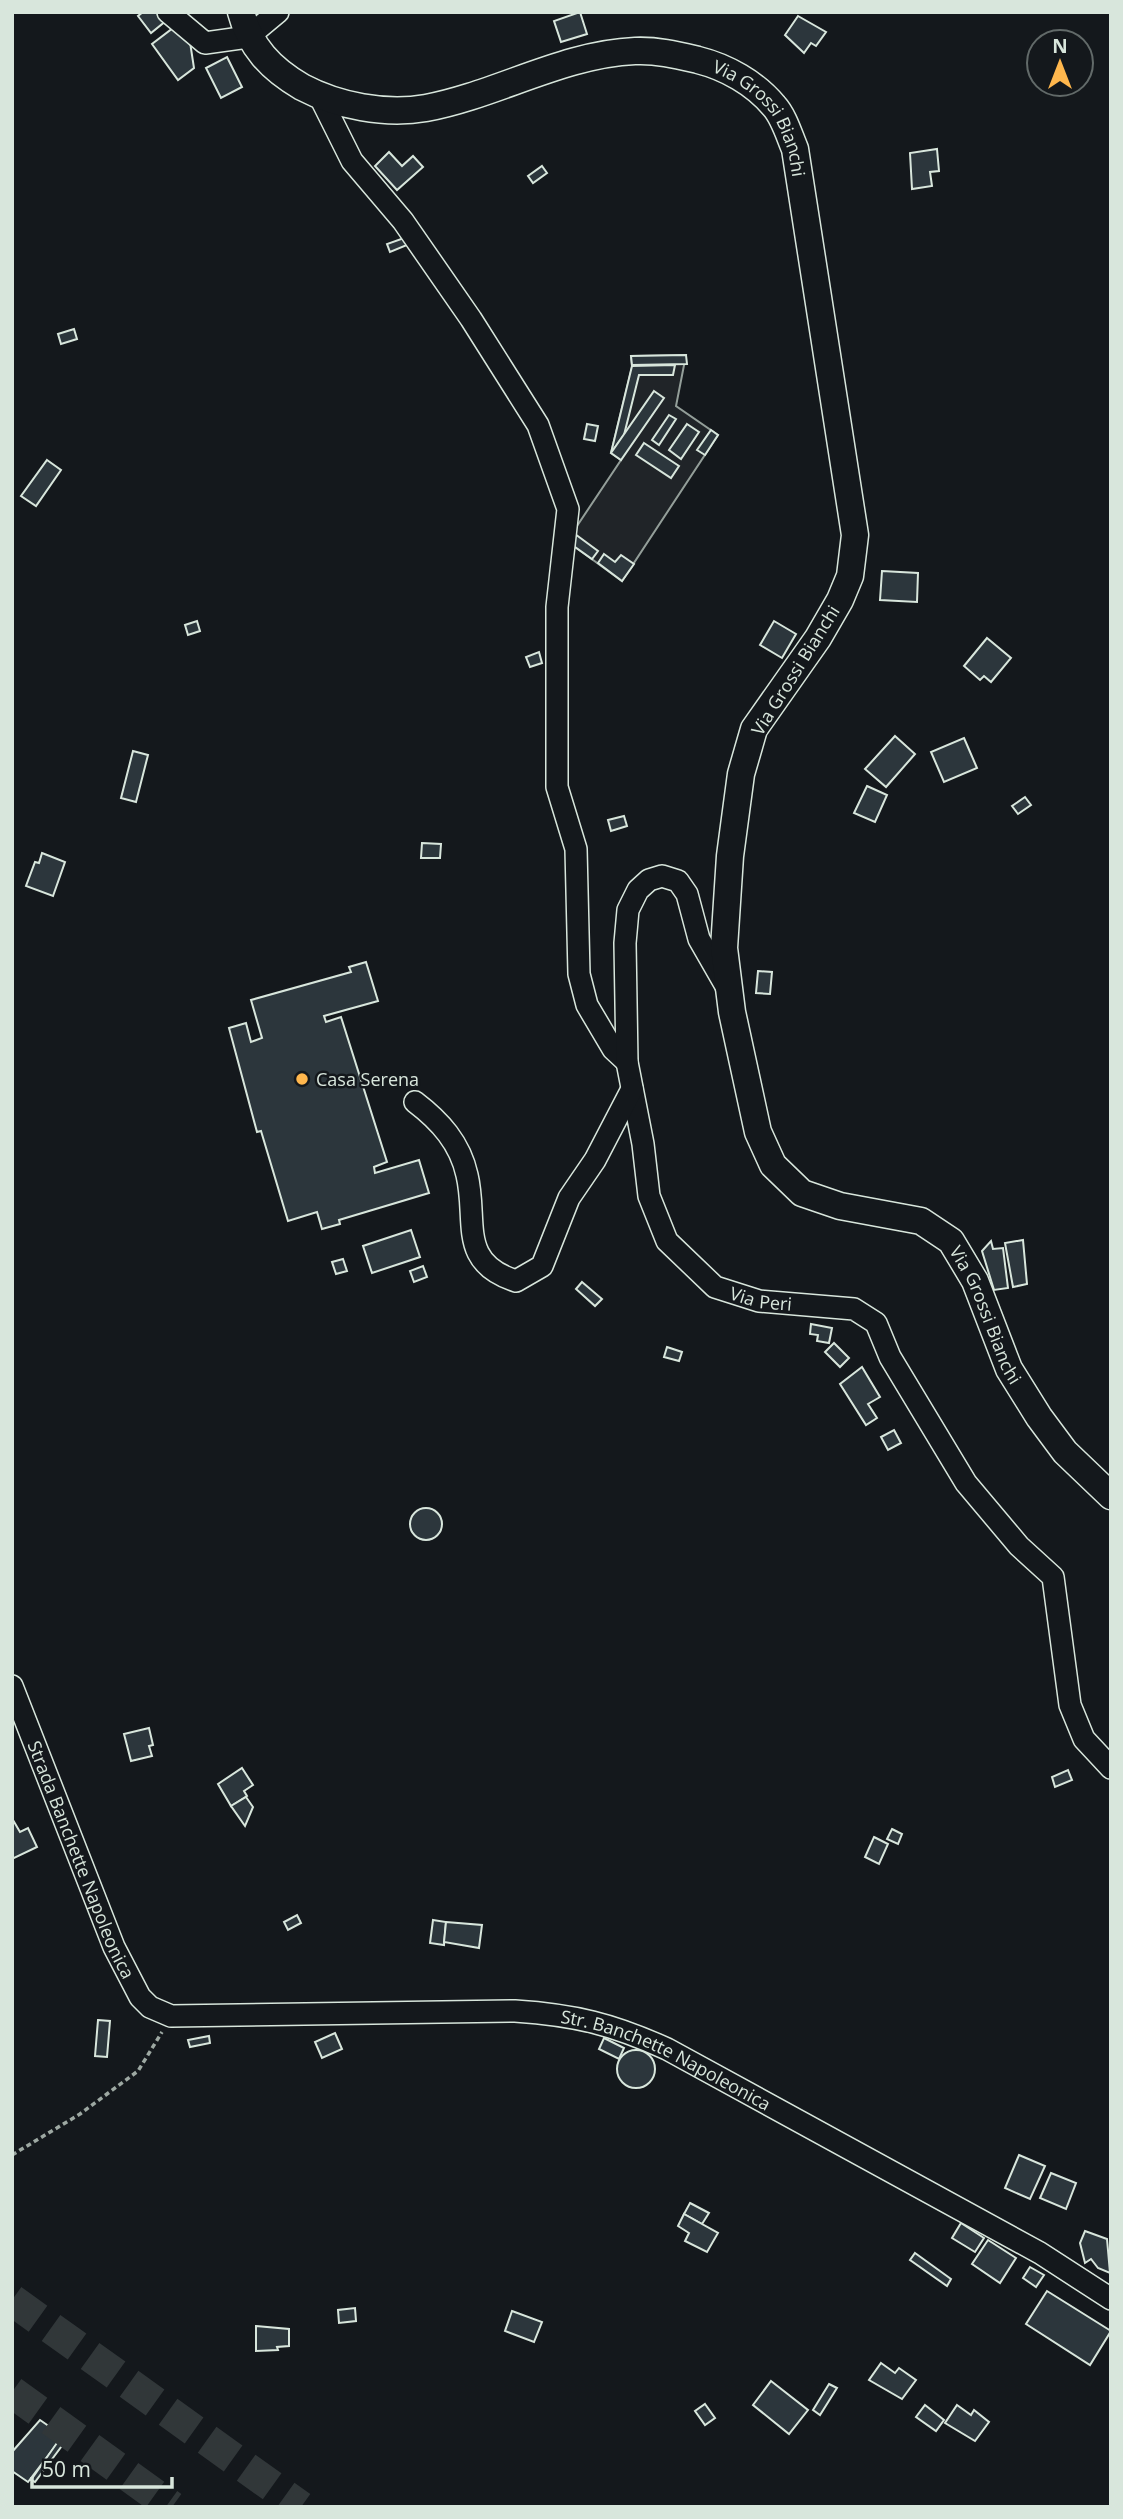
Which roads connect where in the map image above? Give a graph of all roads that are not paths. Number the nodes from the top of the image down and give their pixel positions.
1 (168, 12) edge
2 (278, 12) edge
3 (244, 24) edge
4 (320, 97) junction
5 (727, 987) junction
6 (627, 1062) junction
7 (632, 1089) junction
8 (415, 1102) dead end
9 (1111, 1496) edge
10 (12, 1686) edge
11 (1111, 1768) edge
12 (172, 2015) joint
13 (1111, 2299) edge

1 - 3 street
2 - 3 street
3 - 4 main road, Via Grossi Bianchi
4 - 5 main road, Via Grossi Bianchi
4 - 6 street
5 - 6 street, Via Peri
5 - 9 main road, Via Grossi Bianchi
6 - 7 street, Via Peri
7 - 8 street
7 - 11 street, Via Peri
10 - 12 street, Strada Banchette Napoleonica
12 - 13 street, Str. Banchette Napoleonica

